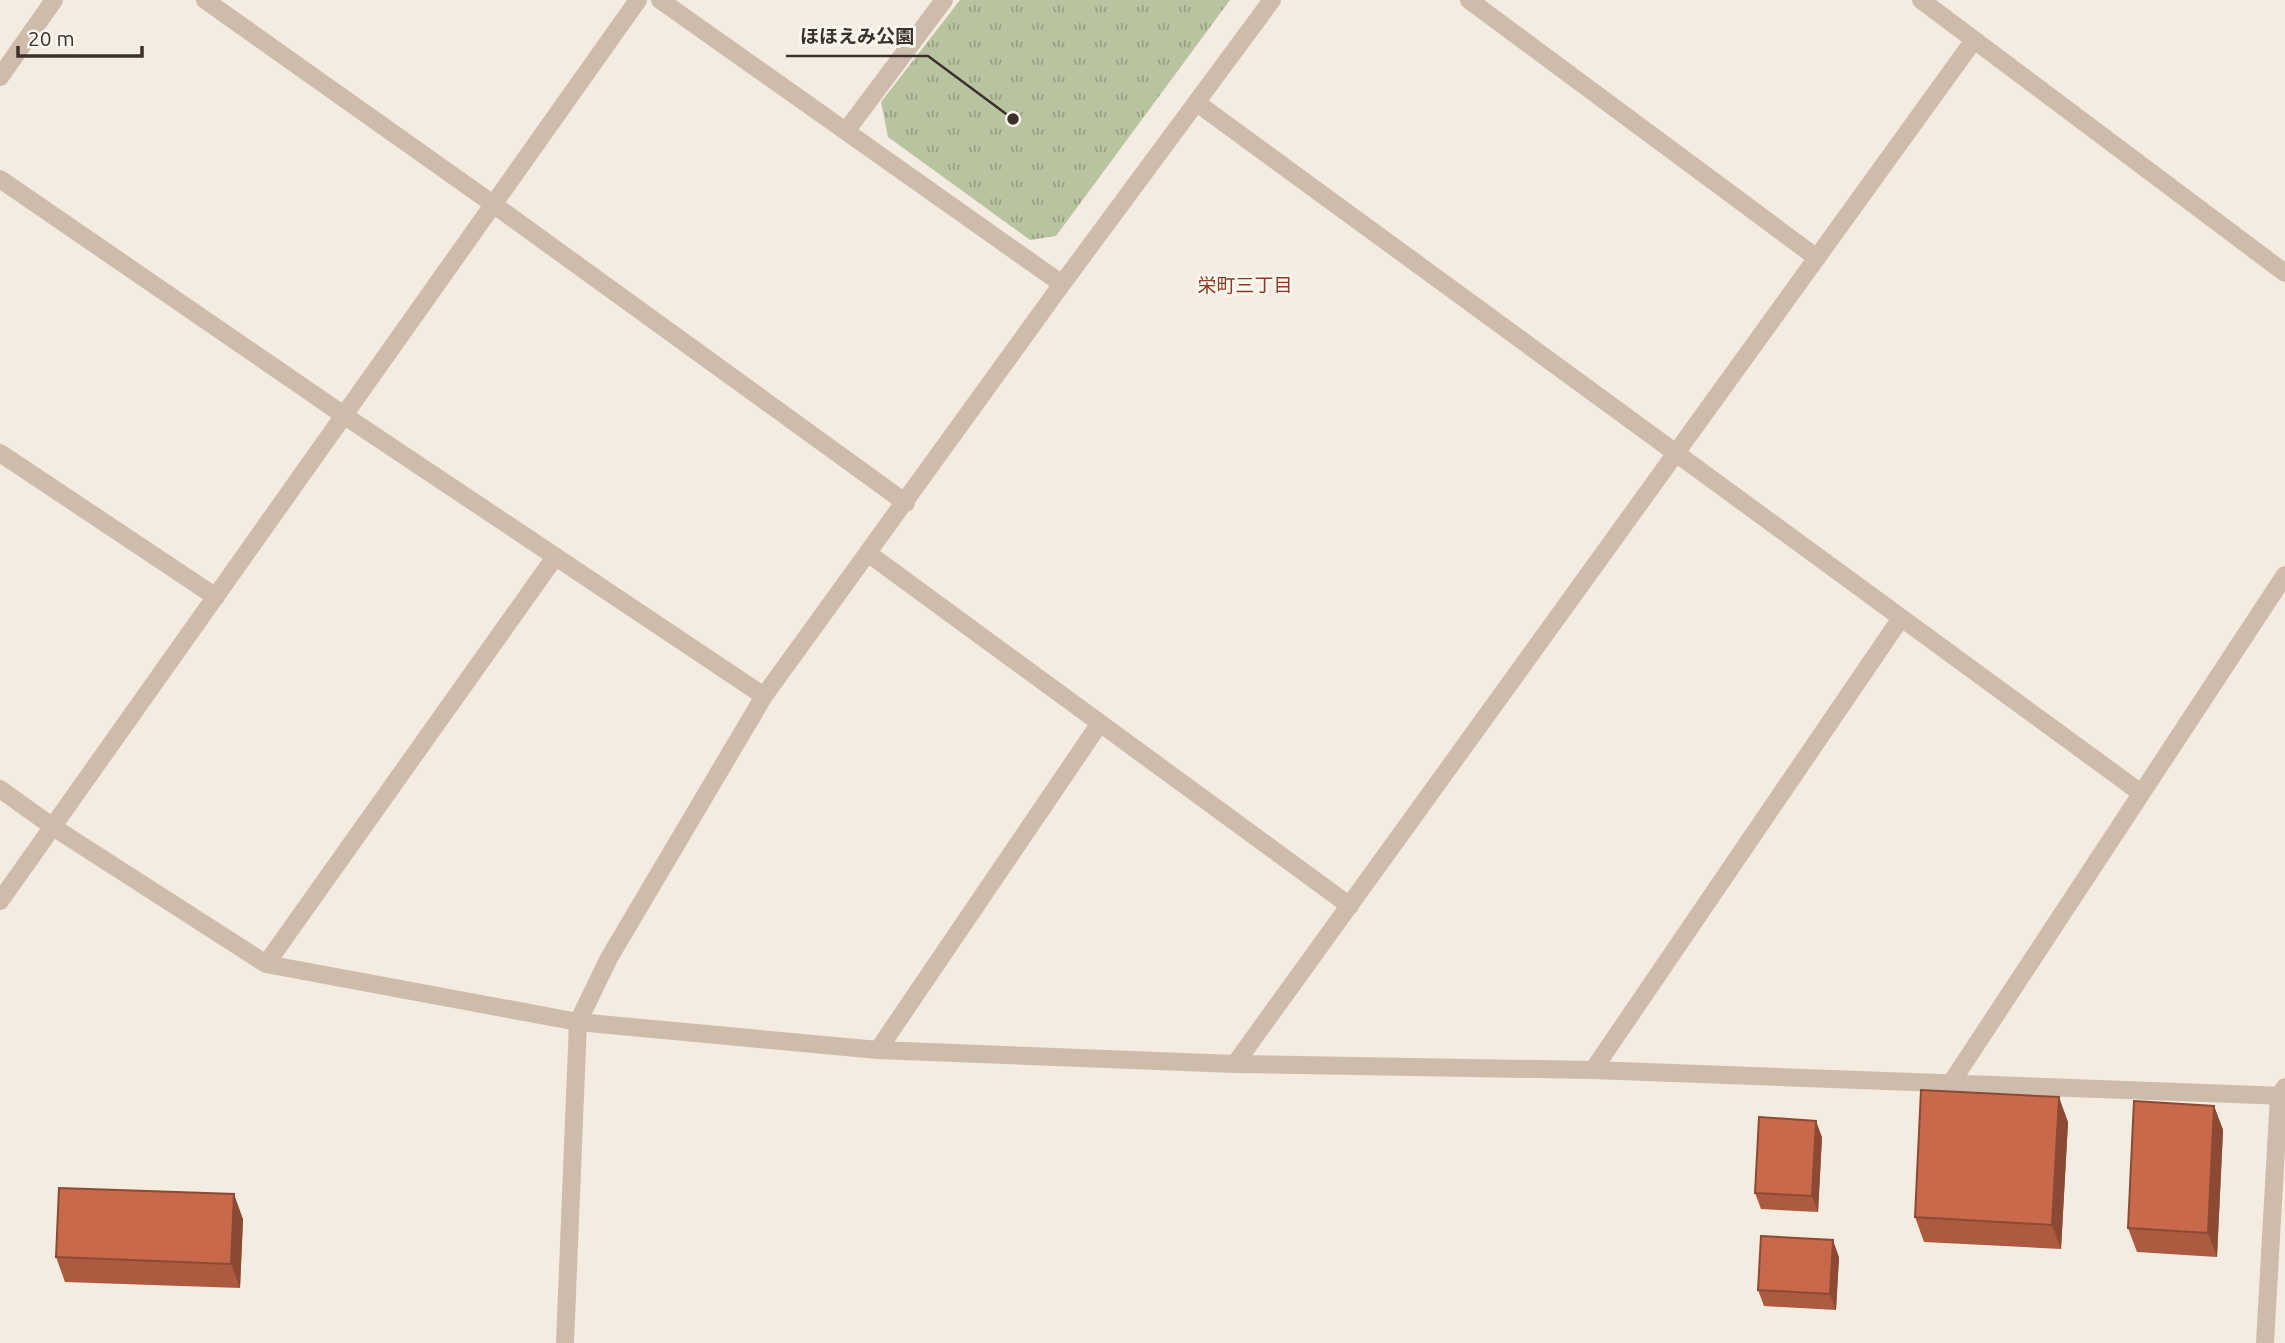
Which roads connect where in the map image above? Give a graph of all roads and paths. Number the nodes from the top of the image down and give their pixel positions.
1 (54, 0) edge
2 (205, 0) edge
3 (638, 0) edge
4 (660, 0) edge
5 (944, 0) edge
6 (1272, 0) edge
7 (1469, 0) edge
8 (1921, 0) edge
9 (1974, 40) junction
10 (0, 78) edge
11 (1197, 103) junction
12 (846, 131) junction
13 (0, 179) edge
14 (493, 204) junction
15 (1817, 258) junction
16 (2285, 273) edge
17 (1062, 284) junction
18 (345, 416) junction
19 (0, 453) edge
20 (1676, 453) junction
21 (906, 503) junction
22 (869, 554) junction
23 (555, 557) junction
24 (2285, 575) edge
25 (216, 597) junction
26 (1901, 618) junction
27 (764, 696) junction
28 (1100, 723) junction
29 (0, 789) edge
30 (2141, 793) junction
31 (53, 827) junction
32 (0, 901) edge
33 (1350, 906) junction
34 (266, 964) junction
35 (578, 1022) junction
36 (877, 1050) junction
37 (1235, 1064) junction
38 (1593, 1070) junction
39 (1951, 1083) junction
40 (2283, 1093) edge
41 (565, 1343) edge
42 (2265, 1343) edge

1 - 10 street
2 - 14 street
3 - 14 street
4 - 12 street
5 - 12 street
6 - 11 street
7 - 15 street
8 - 9 street
9 - 15 street
9 - 16 street
11 - 17 street
11 - 20 street
12 - 17 street
13 - 18 street
14 - 18 street
14 - 21 street
15 - 20 street
17 - 21 street
18 - 23 street
18 - 25 street
19 - 25 street
20 - 26 street
20 - 33 street
21 - 22 street
22 - 27 street
22 - 28 street
23 - 27 street
23 - 34 street
24 - 30 street
25 - 31 street
26 - 30 street
26 - 38 street
27 - 35 street
28 - 33 street
28 - 36 street
29 - 31 street
30 - 39 street
31 - 32 street
31 - 34 street
33 - 37 street
34 - 35 street
35 - 36 street
35 - 41 street
36 - 37 street
37 - 38 street
38 - 39 street
39 - 40 street
40 - 42 street

